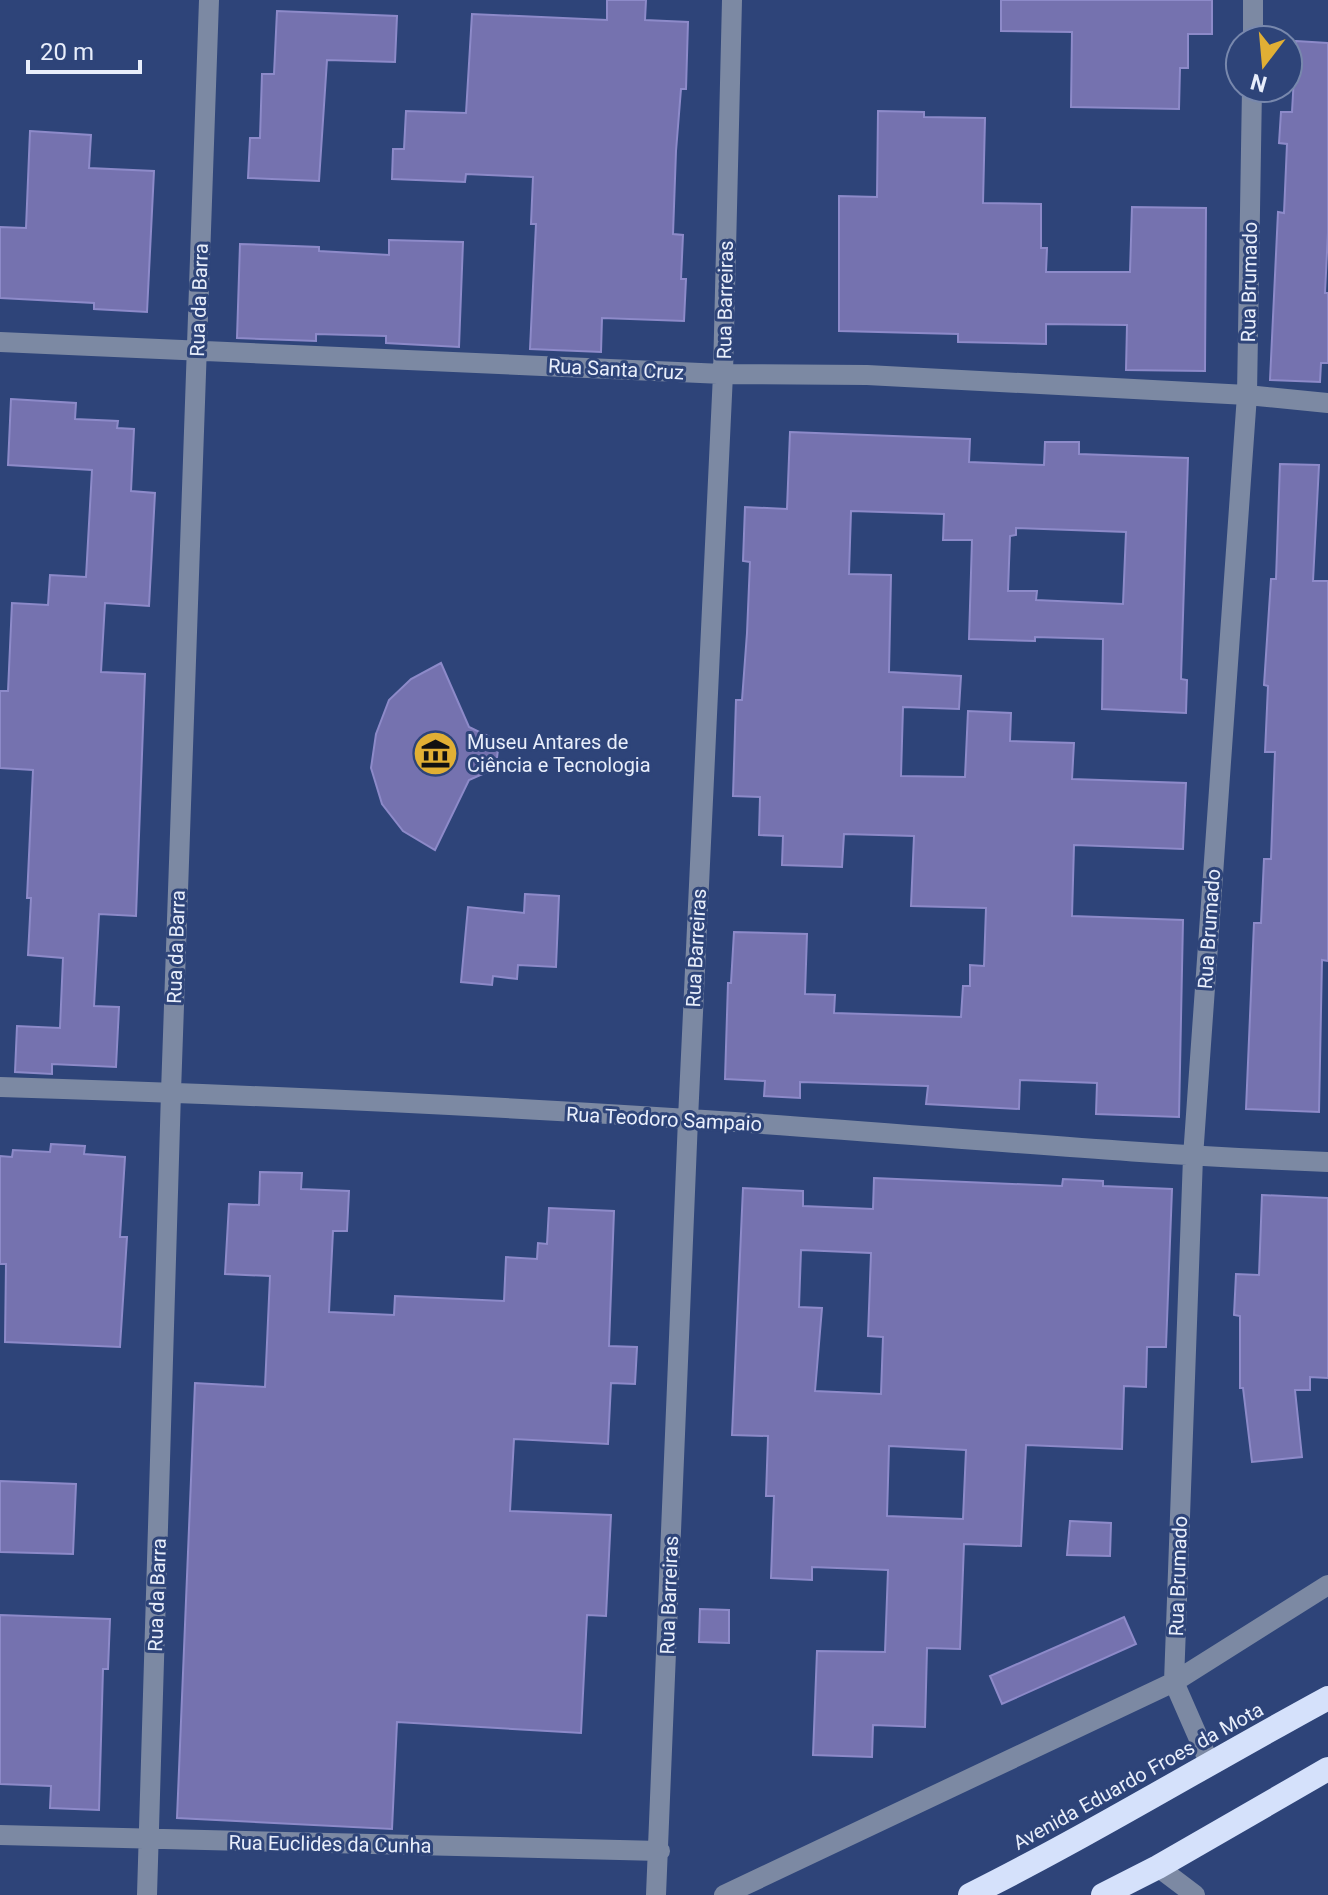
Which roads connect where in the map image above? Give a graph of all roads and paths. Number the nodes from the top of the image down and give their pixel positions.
1 (209, 0) edge
2 (732, 0) edge
3 (1253, 0) edge
4 (1253, 24) edge
5 (1252, 104) edge
6 (0, 342) edge
7 (197, 349) junction
8 (723, 374) junction
9 (1247, 395) junction
10 (1328, 403) edge
11 (0, 1087) edge
12 (171, 1092) junction
13 (688, 1119) junction
14 (1193, 1157) junction
15 (1328, 1162) edge
16 (1328, 1585) edge
17 (1174, 1682) junction
18 (1328, 1698) edge
19 (1209, 1762) junction
20 (1328, 1769) edge
21 (0, 1835) edge
22 (150, 1840) junction
23 (660, 1851) junction
24 (1158, 1867) junction
25 (147, 1895) edge
26 (656, 1895) edge
27 (724, 1895) edge
28 (970, 1895) edge
29 (1103, 1895) edge
30 (1195, 1895) edge

1 - 7 street, Rua da Barra
2 - 8 street, Rua Barreiras
3 - 4 street
5 - 9 street, Rua Brumado
6 - 7 street, Rua Santa Cruz
7 - 8 street, Rua Santa Cruz
7 - 12 street, Rua da Barra
8 - 9 street, Rua Santa Cruz
8 - 13 street, Rua Barreiras
9 - 10 street, Rua Santa Cruz
9 - 14 street, Rua Brumado
11 - 12 street, Rua Teodoro Sampaio
12 - 13 street, Rua Teodoro Sampaio
12 - 22 street, Rua da Barra
13 - 14 street, Rua Teodoro Sampaio
13 - 23 street, Rua Barreiras
14 - 15 street, Rua Teodoro Sampaio
14 - 17 street, Rua Brumado
16 - 17 street
17 - 19 street, Rua Brumado
17 - 27 street
18 - 19 highway, Avenida Eduardo Froes da Mota
19 - 28 highway, Avenida Eduardo Froes da Mota
20 - 24 highway
21 - 22 street, Rua Euclides da Cunha
22 - 23 street, Rua Euclides da Cunha
22 - 25 street, Rua da Barra
23 - 26 street, Rua Barreiras
24 - 29 highway
24 - 30 street

